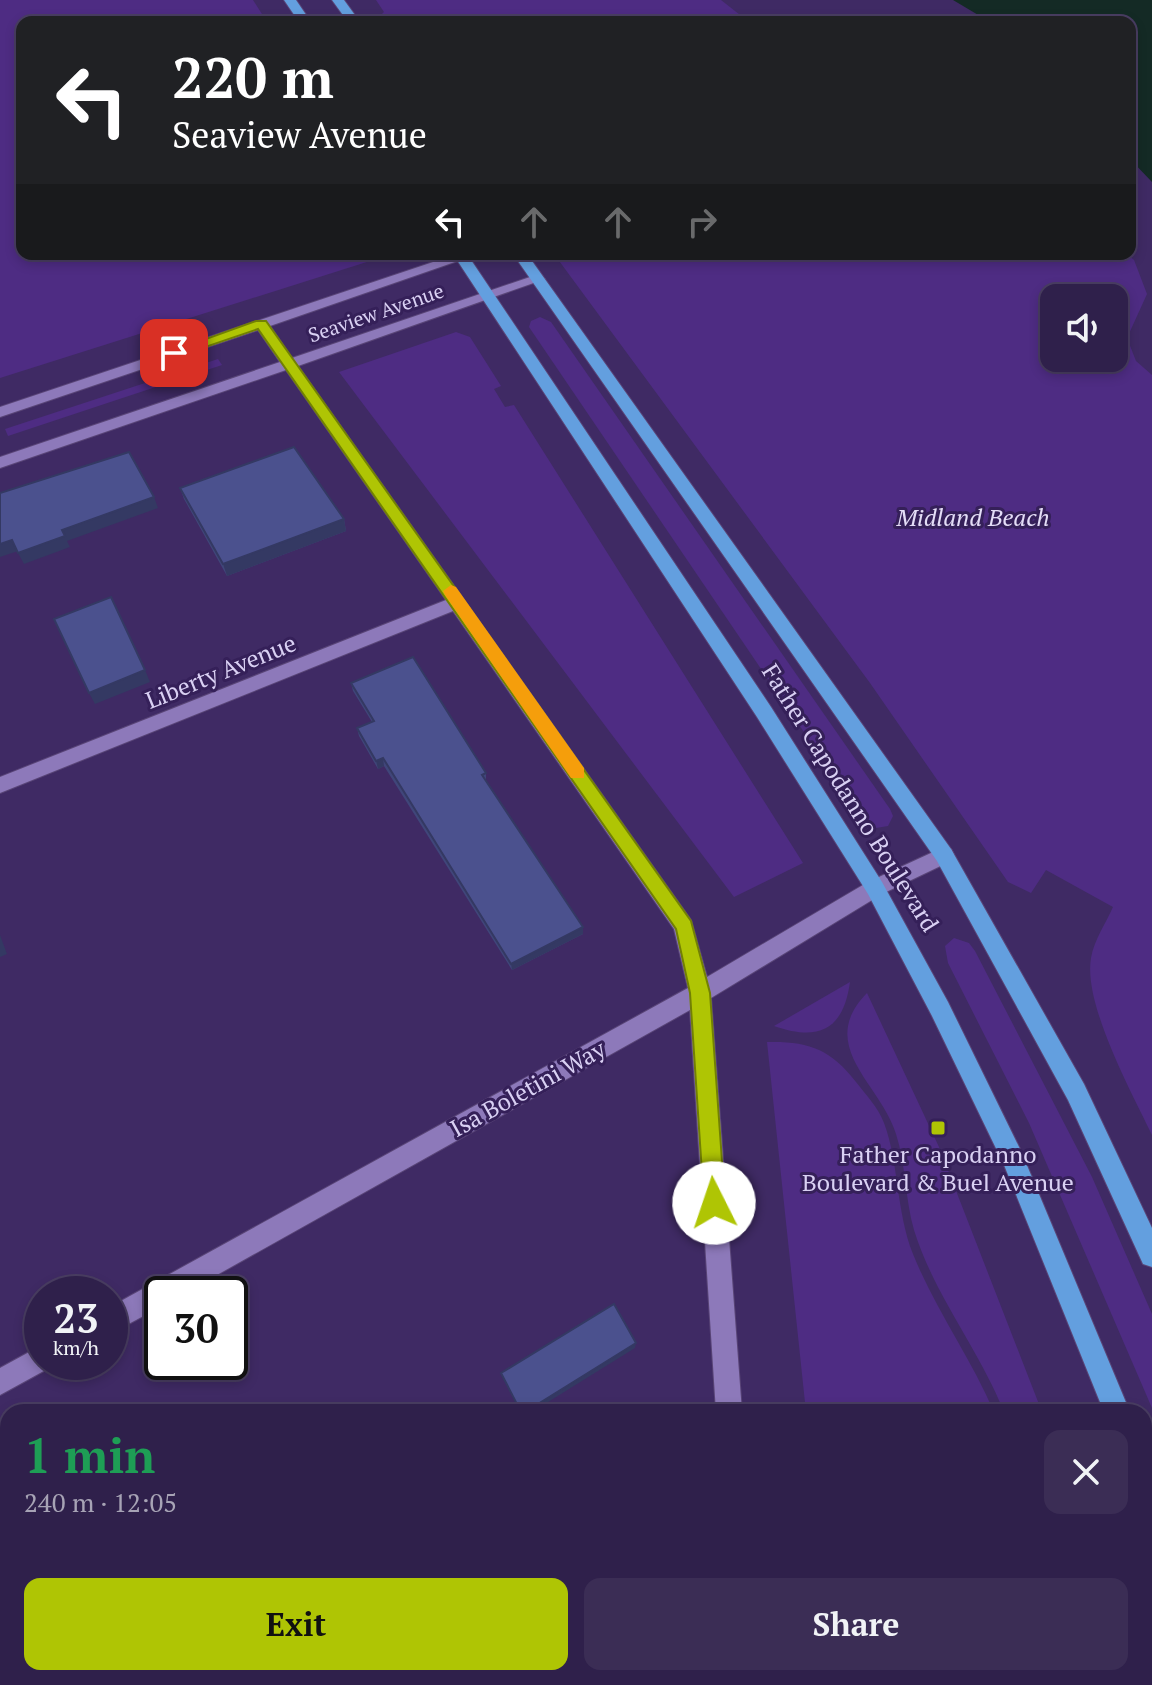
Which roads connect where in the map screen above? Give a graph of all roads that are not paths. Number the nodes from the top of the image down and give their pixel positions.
1 (449, 260) edge
2 (467, 260) edge
3 (524, 260) edge
4 (538, 279) junction
5 (488, 296) junction
6 (261, 324) junction
7 (288, 365) junction
8 (0, 412) edge
9 (0, 463) edge
10 (459, 602) junction
11 (0, 785) edge
12 (944, 855) junction
13 (875, 888) junction
14 (700, 993) junction
15 (1152, 1255) edge
16 (128, 1311) edge
17 (24, 1368) edge
18 (0, 1382) edge
19 (728, 1404) edge
20 (1114, 1404) edge

1 - 6 street, Seaview Avenue
2 - 5 main road, Father Capodanno Boulevard
3 - 4 main road, Father Capodanno Boulevard
4 - 5 street, Seaview Avenue
4 - 12 main road, Father Capodanno Boulevard
5 - 7 street, Seaview Avenue
5 - 13 main road, Father Capodanno Boulevard
6 - 7 street
6 - 8 street, Seaview Avenue
7 - 9 street, Seaview Avenue
7 - 10 street
10 - 11 street, Liberty Avenue
10 - 14 street
12 - 13 street, Isa Boletini Way
12 - 15 main road, Father Capodanno Boulevard
13 - 14 street, Isa Boletini Way
13 - 20 main road, Father Capodanno Boulevard
14 - 16 street, Isa Boletini Way
14 - 19 street
17 - 18 street

